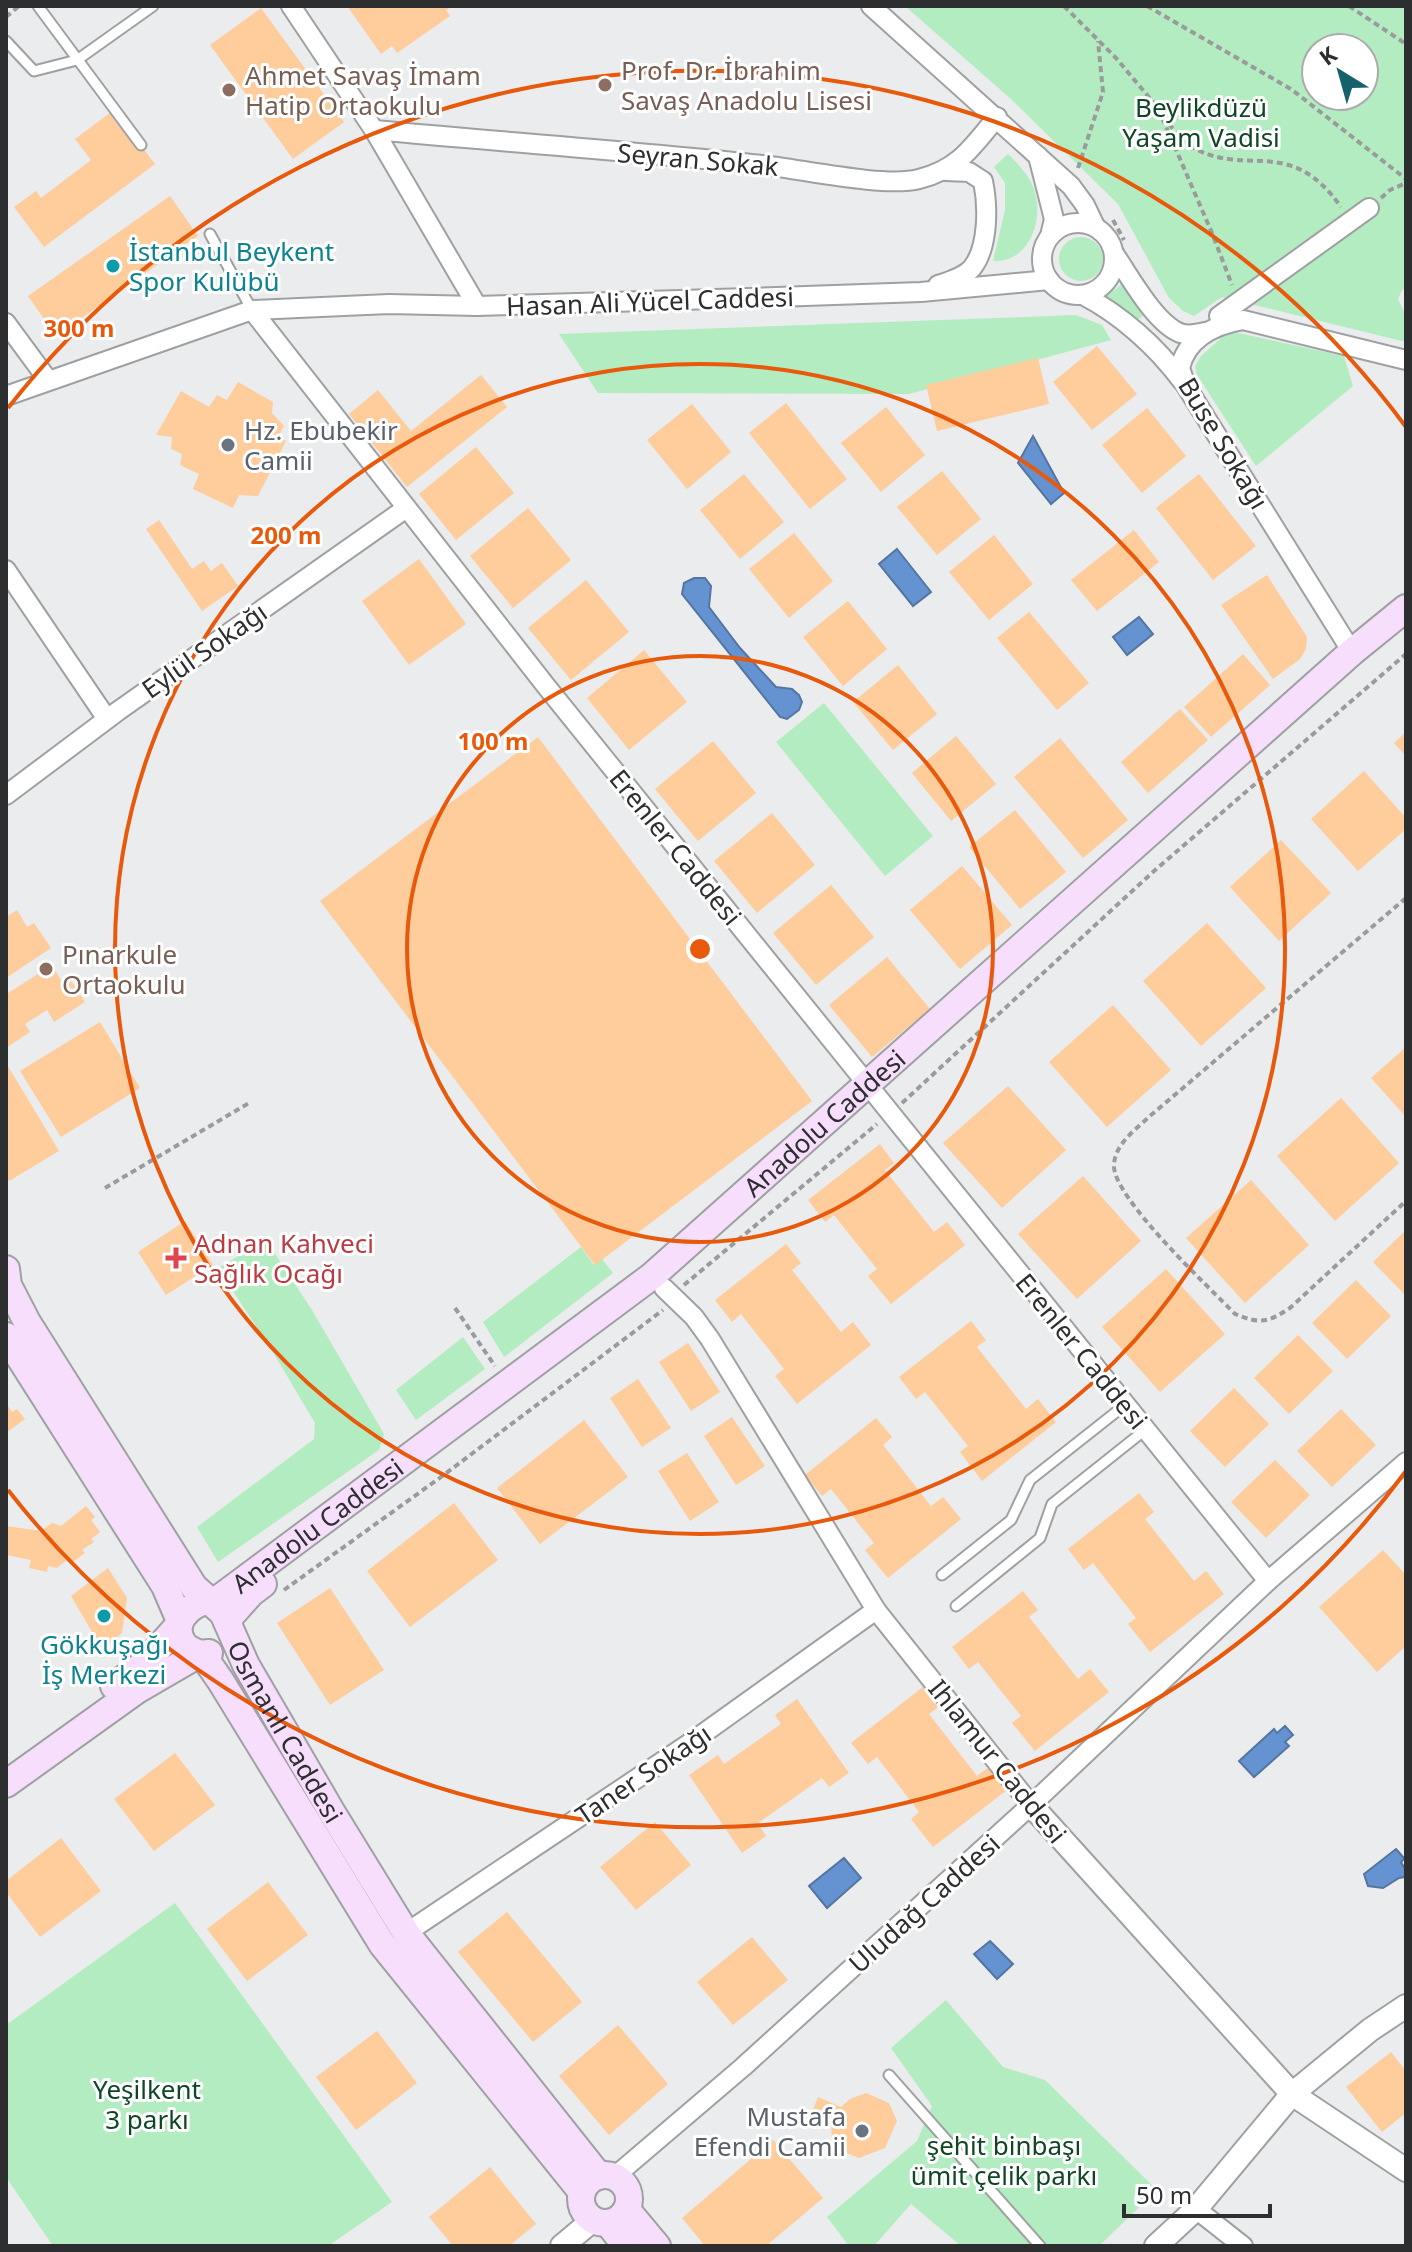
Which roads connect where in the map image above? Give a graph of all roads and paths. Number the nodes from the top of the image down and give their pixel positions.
1 (19, 6) edge
2 (38, 6) edge
3 (153, 6) edge
4 (291, 6) edge
5 (871, 6) edge
6 (1064, 6) edge
7 (1147, 6) edge
8 (1349, 6) edge
9 (6, 17) edge
10 (1098, 39) junction
11 (6, 41) edge
12 (1406, 44) edge
13 (77, 60) junction
14 (1158, 108) junction
15 (997, 117) junction
16 (374, 130) junction
17 (141, 145) dead end
18 (1038, 156) junction
19 (946, 171) junction
20 (1406, 181) edge
21 (1071, 186) junction
22 (1369, 208) joint
23 (1351, 222) junction
24 (1095, 226) junction
25 (210, 234) dead end
26 (1050, 236) junction
27 (1115, 255) junction
28 (1049, 280) junction
29 (921, 292) junction
30 (1083, 295) junction
31 (1238, 302) junction
32 (477, 306) junction
33 (252, 310) junction
34 (1219, 316) dead end
35 (6, 323) edge
36 (1205, 332) junction
37 (1406, 360) edge
38 (48, 380) junction
39 (1186, 386) junction
40 (6, 396) edge
41 (405, 509) junction
42 (6, 570) edge
43 (1406, 608) edge
44 (1406, 631) edge
45 (1406, 654) edge
46 (1358, 659) junction
47 (107, 719) junction
48 (6, 795) edge
49 (1406, 898) edge
50 (919, 1089) dead end
51 (874, 1091) junction
52 (249, 1103) dead end
53 (860, 1138) dead end
54 (105, 1188) dead end
55 (1406, 1201) edge
56 (7, 1282) edge
57 (663, 1287) junction
58 (455, 1308) dead end
59 (6, 1336) edge
60 (499, 1371) dead end
61 (1125, 1405) junction
62 (1145, 1430) junction
63 (1406, 1462) edge
64 (942, 1575) dead end
65 (1268, 1581) junction
66 (274, 1598) dead end
67 (956, 1606) dead end
68 (876, 1610) junction
69 (219, 1612) junction
70 (179, 1624) junction
71 (199, 1654) junction
72 (6, 1765) edge
73 (6, 1784) edge
74 (1031, 1805) junction
75 (406, 1933) junction
76 (1406, 2006) edge
77 (889, 2075) dead end
78 (1292, 2094) junction
79 (1406, 2170) edge
80 (599, 2182) junction
81 (1196, 2209) junction
82 (604, 2225) edge
83 (562, 2246) edge
84 (626, 2246) edge
85 (657, 2246) edge
86 (1040, 2246) edge
87 (1156, 2246) edge
88 (1243, 2246) edge

1 - 9 path
2 - 13 lane
3 - 13 lane
4 - 16 street
5 - 15 street
6 - 10 path
7 - 20 path
8 - 12 path
10 - 14 path
10 - 21 path
11 - 13 lane
13 - 17 lane
14 - 23 path
14 - 31 path
15 - 18 street
15 - 19 street, Seyran Sokak
16 - 19 street, Seyran Sokak
16 - 32 street
18 - 21 street
18 - 26 street
19 - 29 street
20 - 22 path
21 - 24 street
22 - 23 street
23 - 31 street
24 - 26 street
24 - 27 street
25 - 33 lane
26 - 28 street
27 - 30 street
27 - 36 street
28 - 29 street, Hasan Ali Yücel Caddesi
28 - 30 street
29 - 32 street, Hasan Ali Yücel Caddesi
30 - 39 street
31 - 34 street
32 - 33 street, Hasan Ali Yücel Caddesi
33 - 38 street
33 - 41 street, Erenler Caddesi
35 - 38 street
36 - 37 street
36 - 39 street, Buse Sokağı
38 - 40 street
39 - 46 street, Buse Sokağı
41 - 47 street, Eylül Sokağı
41 - 51 street, Erenler Caddesi
42 - 47 street
43 - 46 main road, Anadolu Caddesi
44 - 46 main road, Anadolu Caddesi
45 - 50 path
46 - 51 main road, Anadolu Caddesi
47 - 48 street, Eylül Sokağı
49 - 55 path
51 - 57 main road, Anadolu Caddesi
51 - 61 street, Erenler Caddesi
52 - 54 path
53 - 57 path
56 - 69 main road, Osmanlı Caddesi
57 - 66 path
57 - 68 street, Ihlamur Caddesi
57 - 69 main road, Anadolu Caddesi
58 - 60 path
59 - 70 main road, Osmanlı Caddesi
61 - 62 street, Erenler Caddesi
61 - 64 lane
62 - 65 street, Erenler Caddesi
62 - 67 lane
63 - 65 street, Uludağ Caddesi
65 - 74 street, Uludağ Caddesi
68 - 74 street, Ihlamur Caddesi
68 - 75 street, Taner Sokağı
69 - 70 main road
69 - 71 main road
69 - 75 main road, Osmanlı Caddesi
70 - 71 main road, Osmanlı Caddesi
70 - 72 main road
71 - 73 main road
71 - 80 main road, Osmanlı Caddesi
74 - 78 street, Ihlamur Caddesi
74 - 80 street, Uludağ Caddesi
75 - 80 main road, Osmanlı Caddesi
76 - 78 street
77 - 86 lane
78 - 79 street, Ihlamur Caddesi
78 - 81 street
80 - 82 main road
80 - 82 main road
81 - 87 street
81 - 88 street
82 - 83 street
82 - 84 main road
82 - 85 main road

